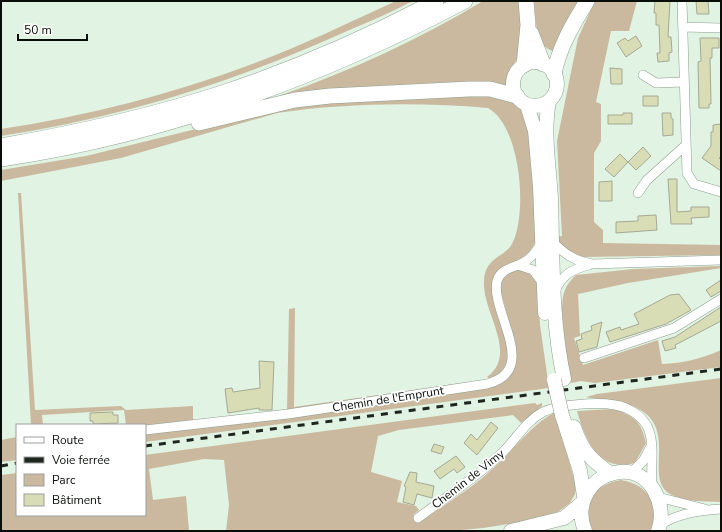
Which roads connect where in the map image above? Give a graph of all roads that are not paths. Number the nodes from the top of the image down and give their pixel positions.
1 (436, 1) edge
2 (465, 1) edge
3 (526, 1) edge
4 (587, 1) edge
5 (682, 1) edge
6 (528, 25) junction
7 (683, 27) junction
8 (721, 28) edge
9 (543, 64) junction
10 (524, 65) junction
11 (554, 74) junction
12 (643, 75) dead end
13 (684, 82) junction
14 (522, 100) junction
15 (549, 101) junction
16 (126, 134) junction
17 (686, 145) junction
18 (1, 146) edge
19 (1, 159) edge
20 (721, 192) edge
21 (638, 193) dead end
22 (547, 241) junction
23 (721, 260) edge
24 (592, 264) junction
25 (518, 265) junction
26 (542, 282) junction
27 (553, 297) junction
28 (721, 300) edge
29 (584, 358) dead end
30 (559, 379) junction
31 (566, 414) junction
32 (146, 430) edge
33 (652, 445) junction
34 (631, 473) junction
35 (611, 474) junction
36 (655, 492) junction
37 (583, 500) junction
38 (721, 509) edge
39 (706, 510) junction
40 (418, 518) dead end
41 (659, 528) edge
42 (511, 531) edge
43 (585, 531) edge

1 - 18 highway
2 - 16 highway
3 - 6 highway
4 - 11 highway
5 - 7 street
6 - 9 highway
6 - 10 highway
7 - 8 street
7 - 13 street
9 - 10 main road
9 - 11 main road
10 - 14 main road
11 - 15 main road
12 - 13 street
13 - 17 street
14 - 15 main road
14 - 16 highway
14 - 22 main road
15 - 22 main road
16 - 19 highway
17 - 20 street
17 - 21 street
22 - 24 street
22 - 25 street, Chemin de l'Emprunt
22 - 26 main road
22 - 27 main road
23 - 24 street
24 - 27 street
25 - 26 street
25 - 32 street, Chemin de l'Emprunt
26 - 30 main road
27 - 30 main road
28 - 29 street
30 - 31 main road
31 - 35 main road
31 - 37 main road
33 - 34 street
33 - 36 street, Chemin de Vimy
33 - 40 street, Chemin de Vimy
34 - 35 main road
34 - 36 main road
35 - 37 main road
36 - 39 street
36 - 41 main road
37 - 42 main road
37 - 43 main road
38 - 39 street
39 - 41 street

